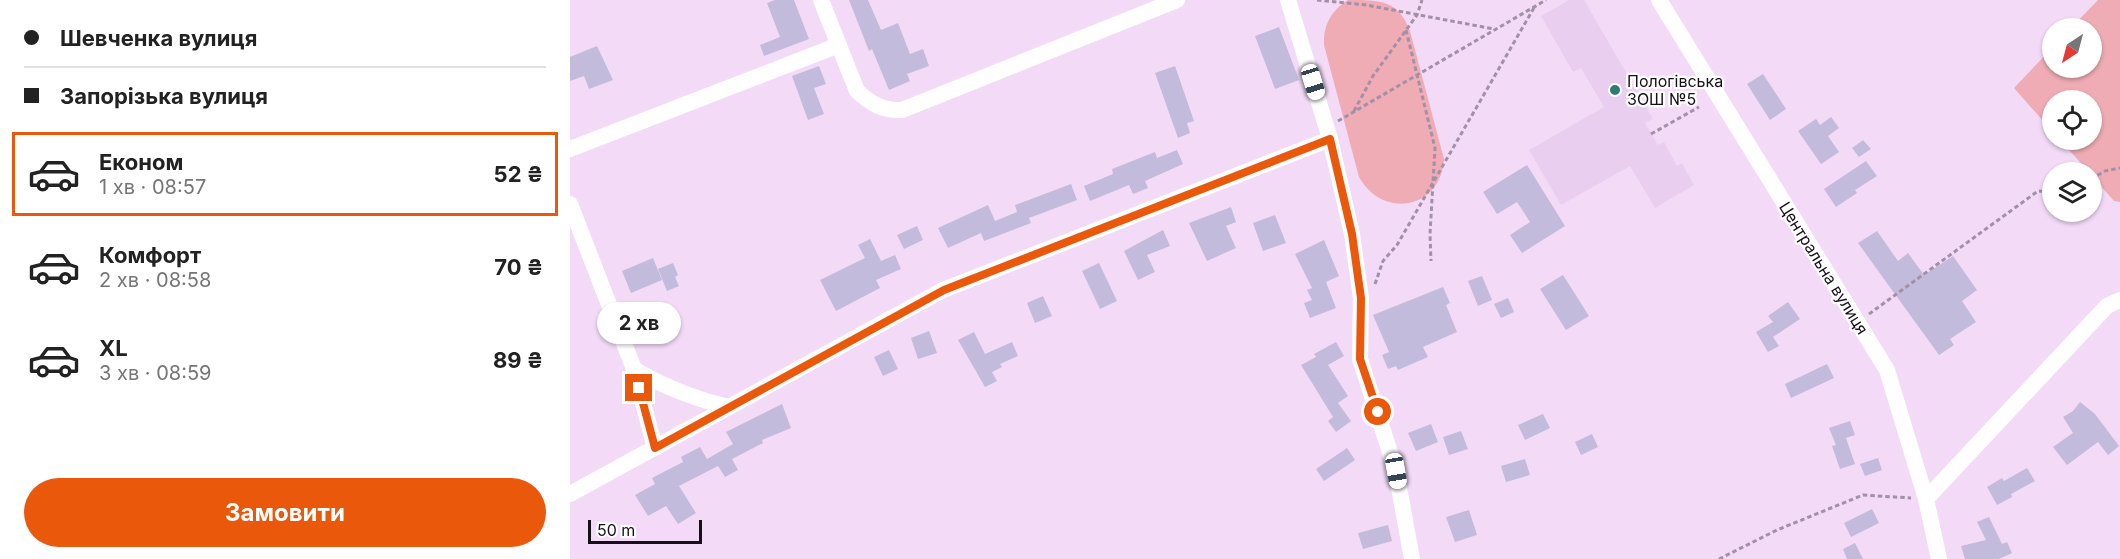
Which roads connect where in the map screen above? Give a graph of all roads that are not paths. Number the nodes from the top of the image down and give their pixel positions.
1 (821, 0) edge
2 (1177, 0) edge
3 (1288, 0) edge
4 (1659, 0) edge
5 (839, 45) junction
6 (1328, 133) junction
7 (570, 149) edge
8 (570, 204) edge
9 (2120, 300) edge
10 (634, 369) junction
11 (729, 407) junction
12 (655, 448) junction
13 (570, 494) edge
14 (1926, 499) junction
15 (1412, 559) edge
16 (1939, 559) edge

1 - 5 street
2 - 5 street
3 - 6 street
4 - 14 street, Центральна вулиця
5 - 7 street
6 - 11 street
6 - 15 street
8 - 10 street
9 - 14 street
10 - 11 street
10 - 12 street
11 - 12 street
12 - 13 street
14 - 16 street, Центральна вулиця

